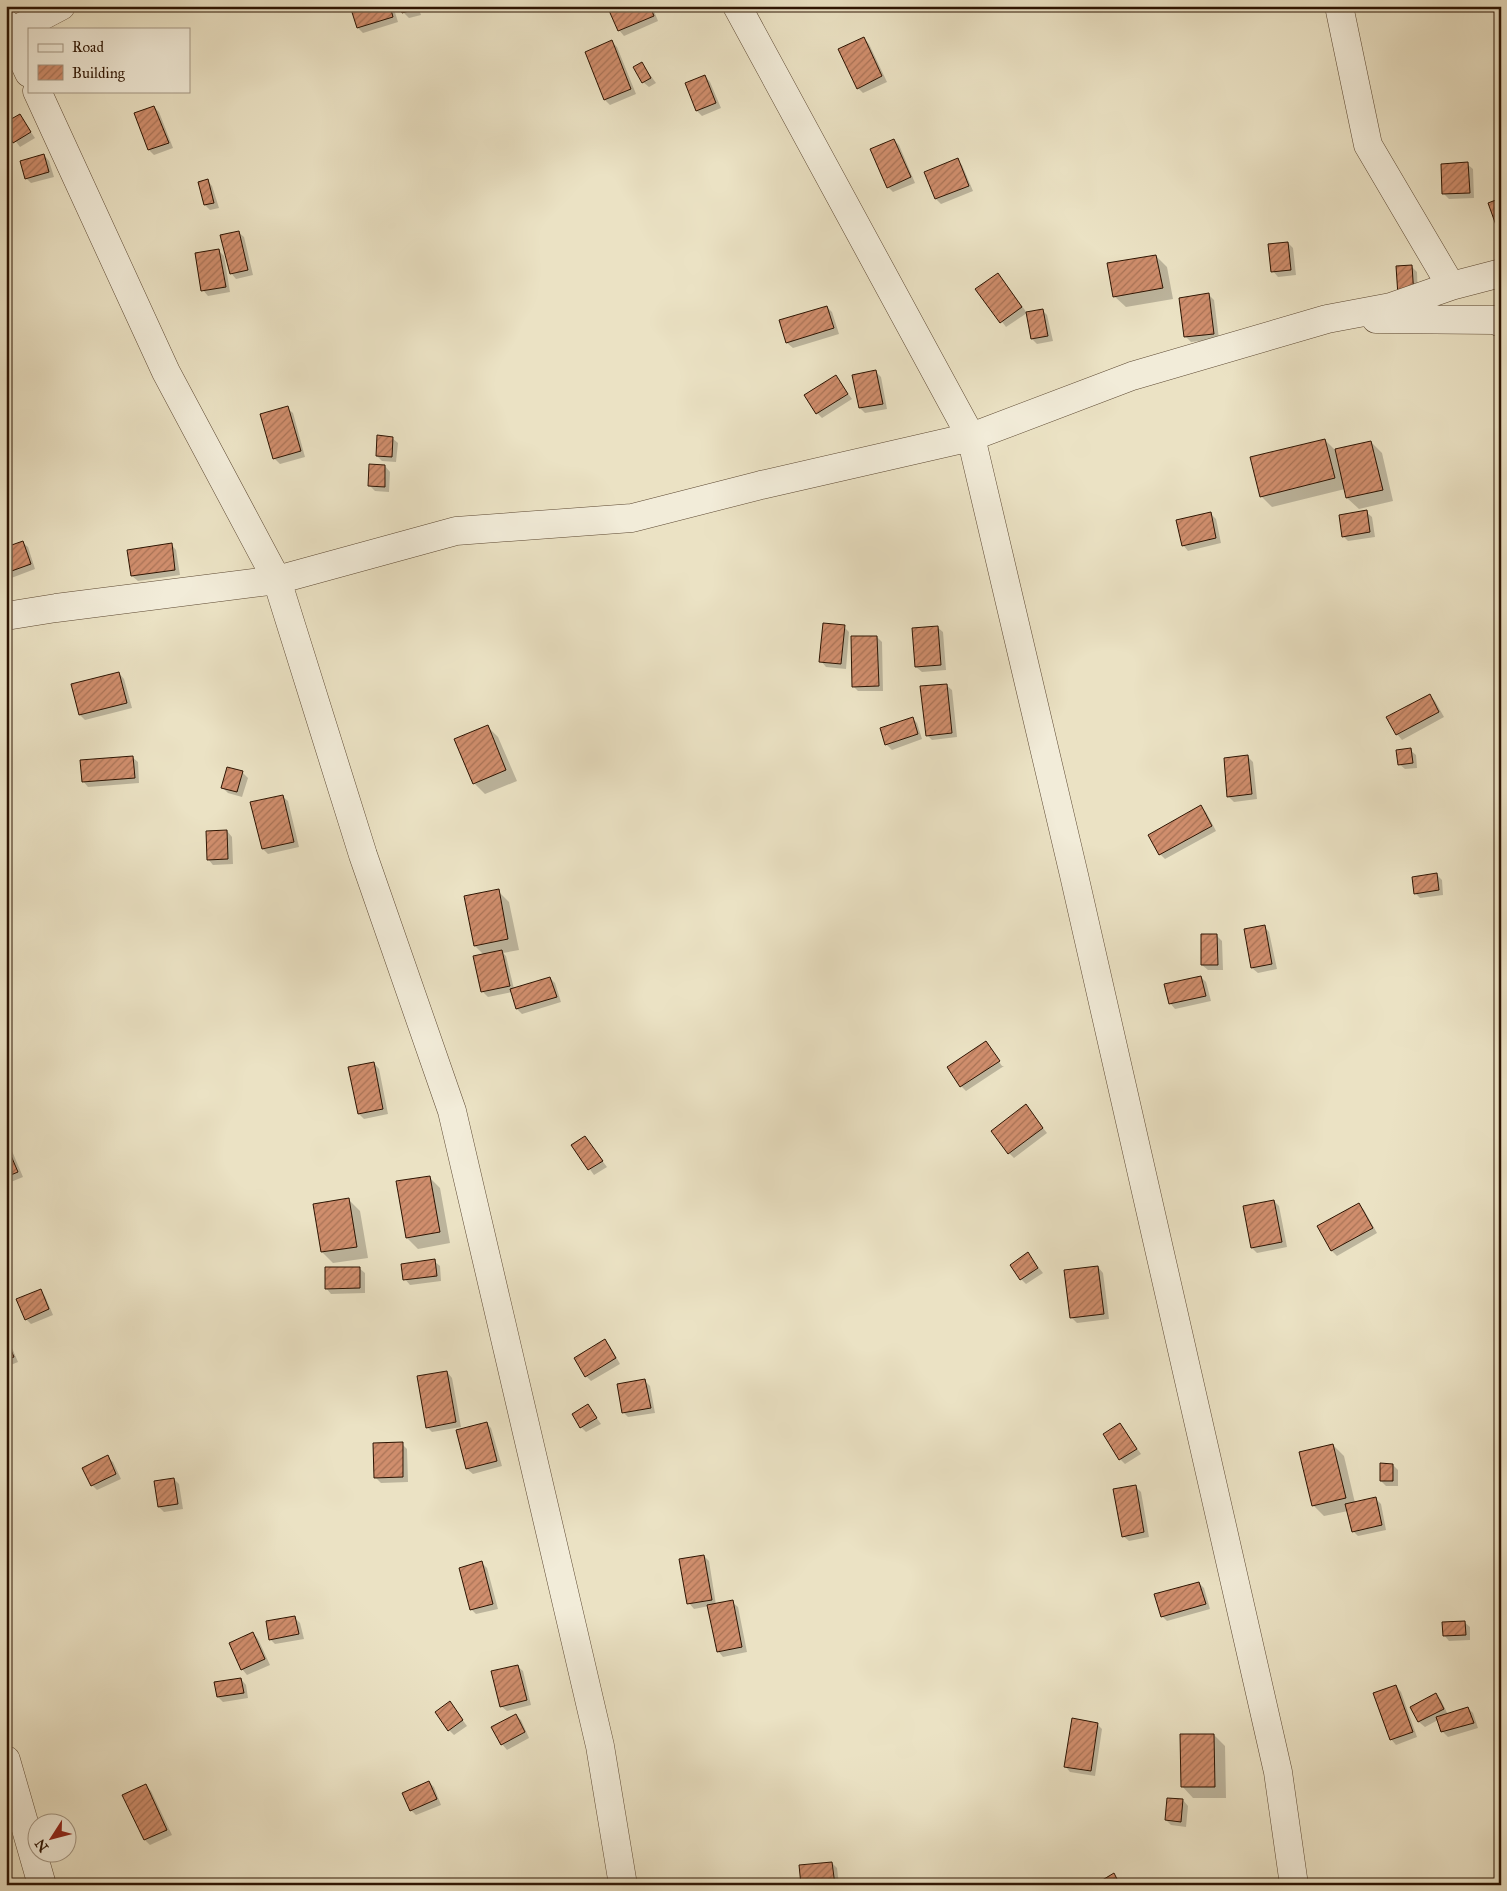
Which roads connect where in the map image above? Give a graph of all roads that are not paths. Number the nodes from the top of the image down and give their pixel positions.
1 (62, 6) edge
2 (738, 6) edge
3 (1339, 6) edge
4 (8, 31) edge
5 (28, 71) edge
6 (37, 92) edge
7 (1501, 273) edge
8 (1451, 286) junction
9 (1328, 319) junction
10 (1501, 323) edge
11 (971, 437) junction
12 (277, 580) junction
13 (6, 616) edge
14 (6, 1760) edge
15 (42, 1885) edge
16 (623, 1885) edge
17 (1294, 1885) edge

1 - 4 street
2 - 11 street
3 - 8 street
4 - 5 street
6 - 12 street
7 - 8 street
8 - 9 street
9 - 10 street
9 - 11 street
11 - 12 street
11 - 17 street
12 - 13 street
12 - 16 street
14 - 15 street

